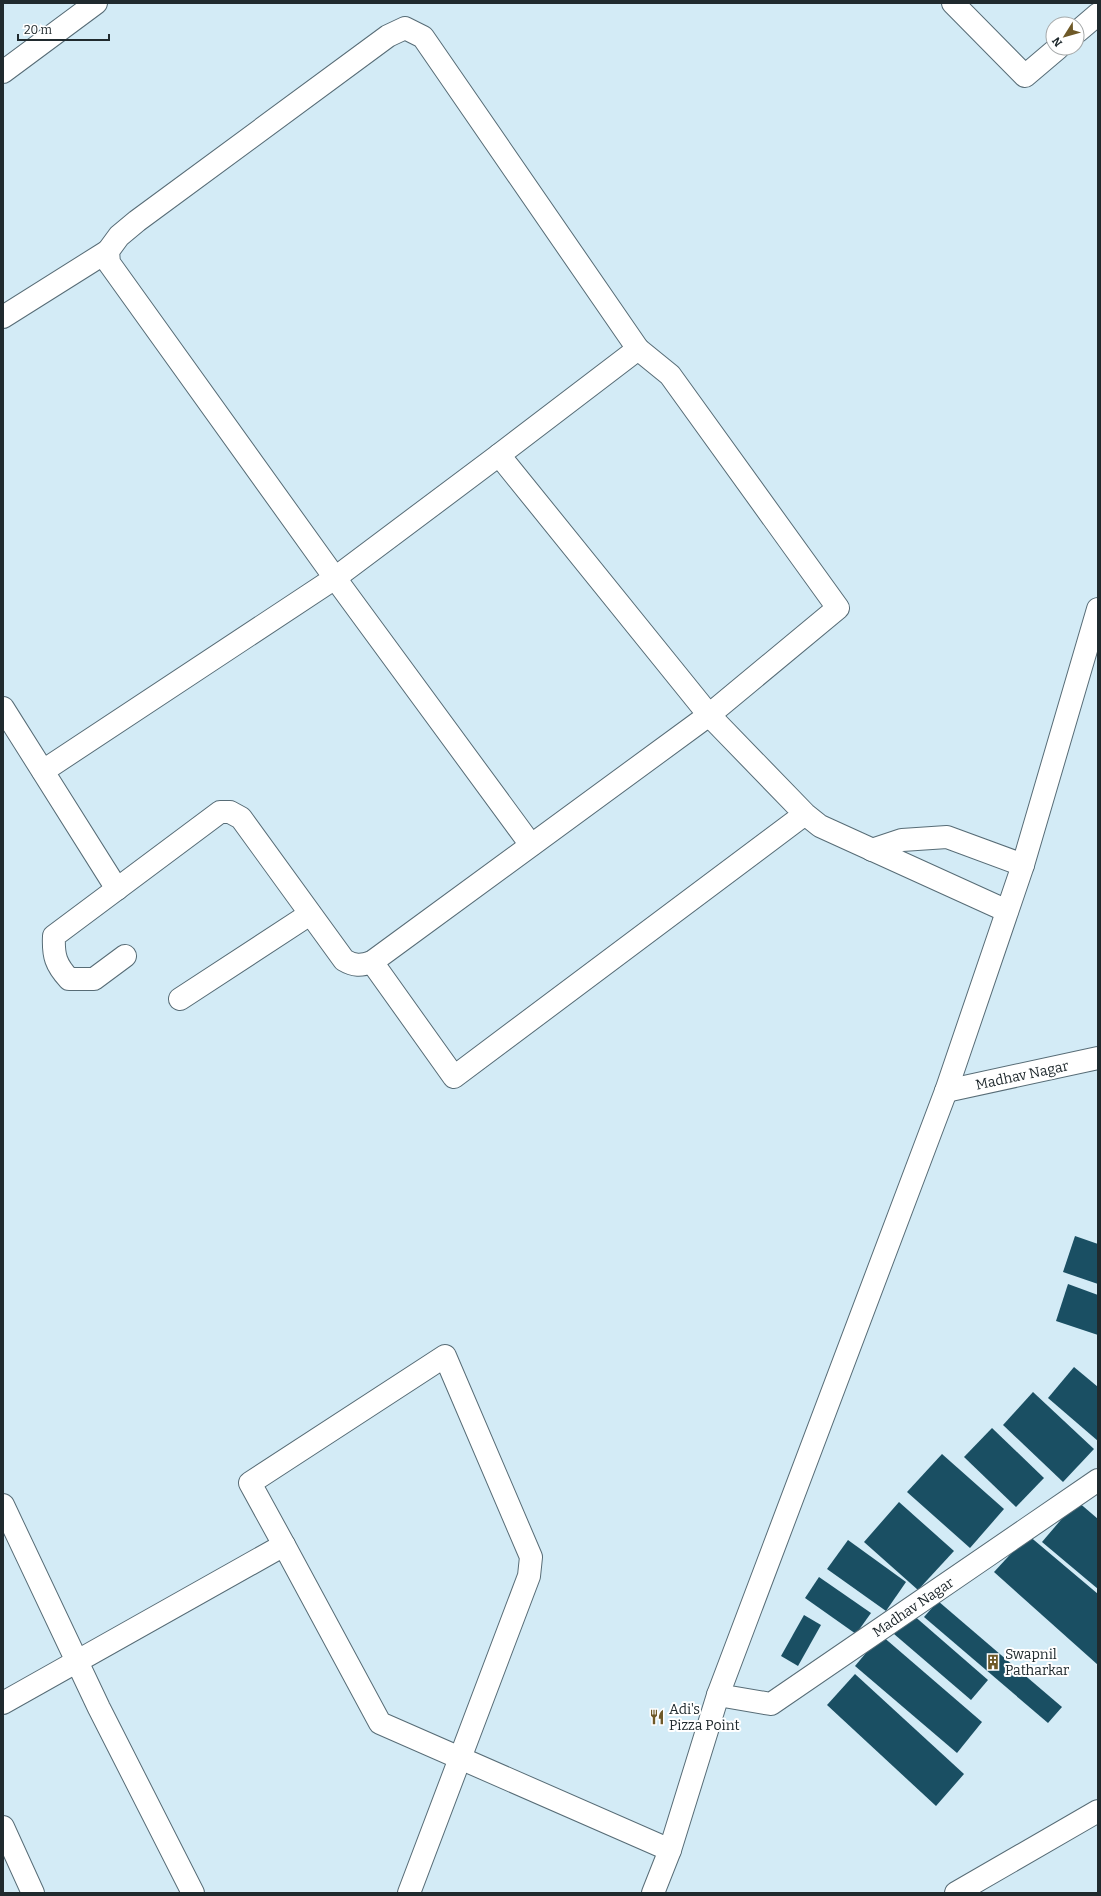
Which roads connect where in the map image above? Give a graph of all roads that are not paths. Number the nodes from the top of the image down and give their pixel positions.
1 (96, 3) edge
2 (953, 3) edge
3 (1098, 14) edge
4 (1085, 25) edge
5 (1049, 56) edge
6 (3, 72) edge
7 (108, 251) junction
8 (3, 317) edge
9 (638, 349) junction
10 (498, 455) junction
11 (335, 578) junction
12 (1098, 610) edge
13 (3, 708) edge
14 (709, 715) junction
15 (43, 772) junction
16 (805, 814) junction
17 (531, 845) junction
18 (872, 850) junction
19 (1023, 865) junction
20 (117, 889) junction
21 (1007, 910) junction
22 (310, 914) junction
23 (125, 956) dead end
24 (372, 962) junction
25 (180, 999) dead end
26 (1098, 1058) edge
27 (946, 1091) junction
28 (1094, 1489) edge
29 (3, 1505) edge
30 (284, 1545) junction
31 (77, 1661) junction
32 (718, 1696) junction
33 (3, 1703) edge
34 (461, 1758) junction
35 (1098, 1811) edge
36 (3, 1827) edge
37 (670, 1850) junction
38 (33, 1893) edge
39 (193, 1893) edge
40 (409, 1893) edge
41 (653, 1893) edge
42 (956, 1893) edge

1 - 6 street
2 - 5 street
3 - 4 street
7 - 8 street
7 - 9 street
7 - 11 street
9 - 10 street
9 - 14 street
10 - 11 street
10 - 14 street
11 - 15 street
11 - 17 street
12 - 19 street
13 - 15 street
14 - 16 street
14 - 17 street
15 - 20 street
16 - 18 street
16 - 24 street
17 - 24 street
18 - 19 street
18 - 21 street
19 - 21 street
20 - 22 street
20 - 23 street
21 - 27 street
22 - 24 street
22 - 25 street
26 - 27 street, Madhav Nagar
27 - 32 street
28 - 32 street, Madhav Nagar
29 - 31 street
30 - 31 street
30 - 34 street
30 - 34 street
31 - 33 street
31 - 39 street
32 - 37 street
34 - 37 street
34 - 40 street
35 - 42 street
36 - 38 street
37 - 41 street

